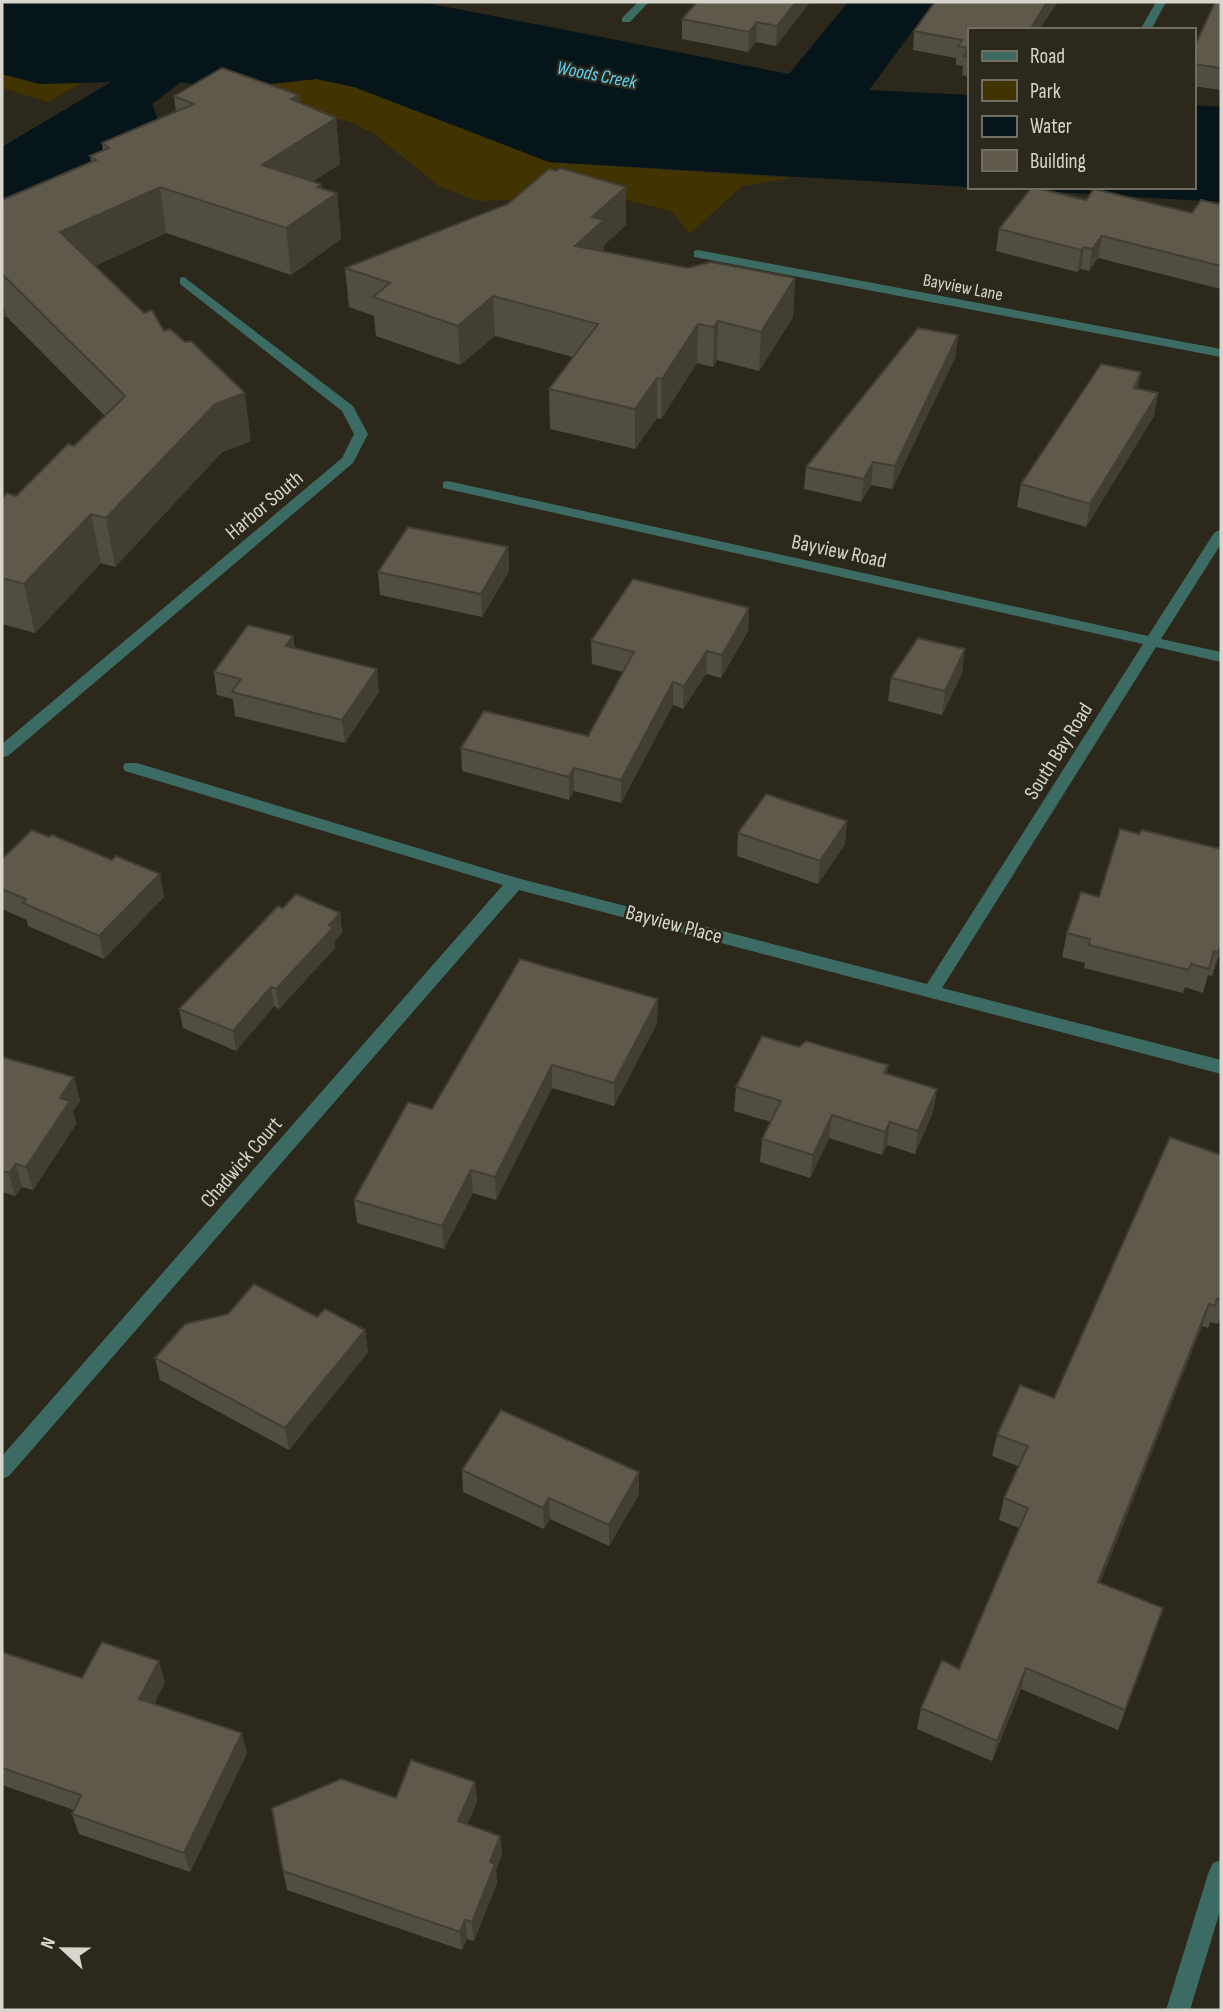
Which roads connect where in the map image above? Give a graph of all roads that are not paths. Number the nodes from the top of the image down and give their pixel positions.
1 (644, 2) edge
2 (1161, 2) edge
3 (626, 20) dead end
4 (1145, 28) edge
5 (698, 254) dead end
6 (184, 281) dead end
7 (1221, 353) edge
8 (448, 485) dead end
9 (1221, 533) edge
10 (1152, 641) junction
11 (1221, 657) edge
12 (2, 752) edge
13 (131, 767) dead end
14 (515, 883) junction
15 (931, 991) junction
16 (1221, 1067) edge
17 (2, 1470) edge
18 (1221, 1871) edge
19 (1178, 2010) edge

1 - 3 street
2 - 4 street
5 - 7 street, Bayview Lane
6 - 12 street, Harbor South
8 - 10 street, Bayview Road
9 - 10 street, South Bay Road
10 - 11 street, Bayview Road
10 - 15 street, South Bay Road
13 - 14 street, Bayview Place
14 - 15 street, Bayview Place
14 - 17 street, Chadwick Court
15 - 16 street, Bayview Place
18 - 19 street

